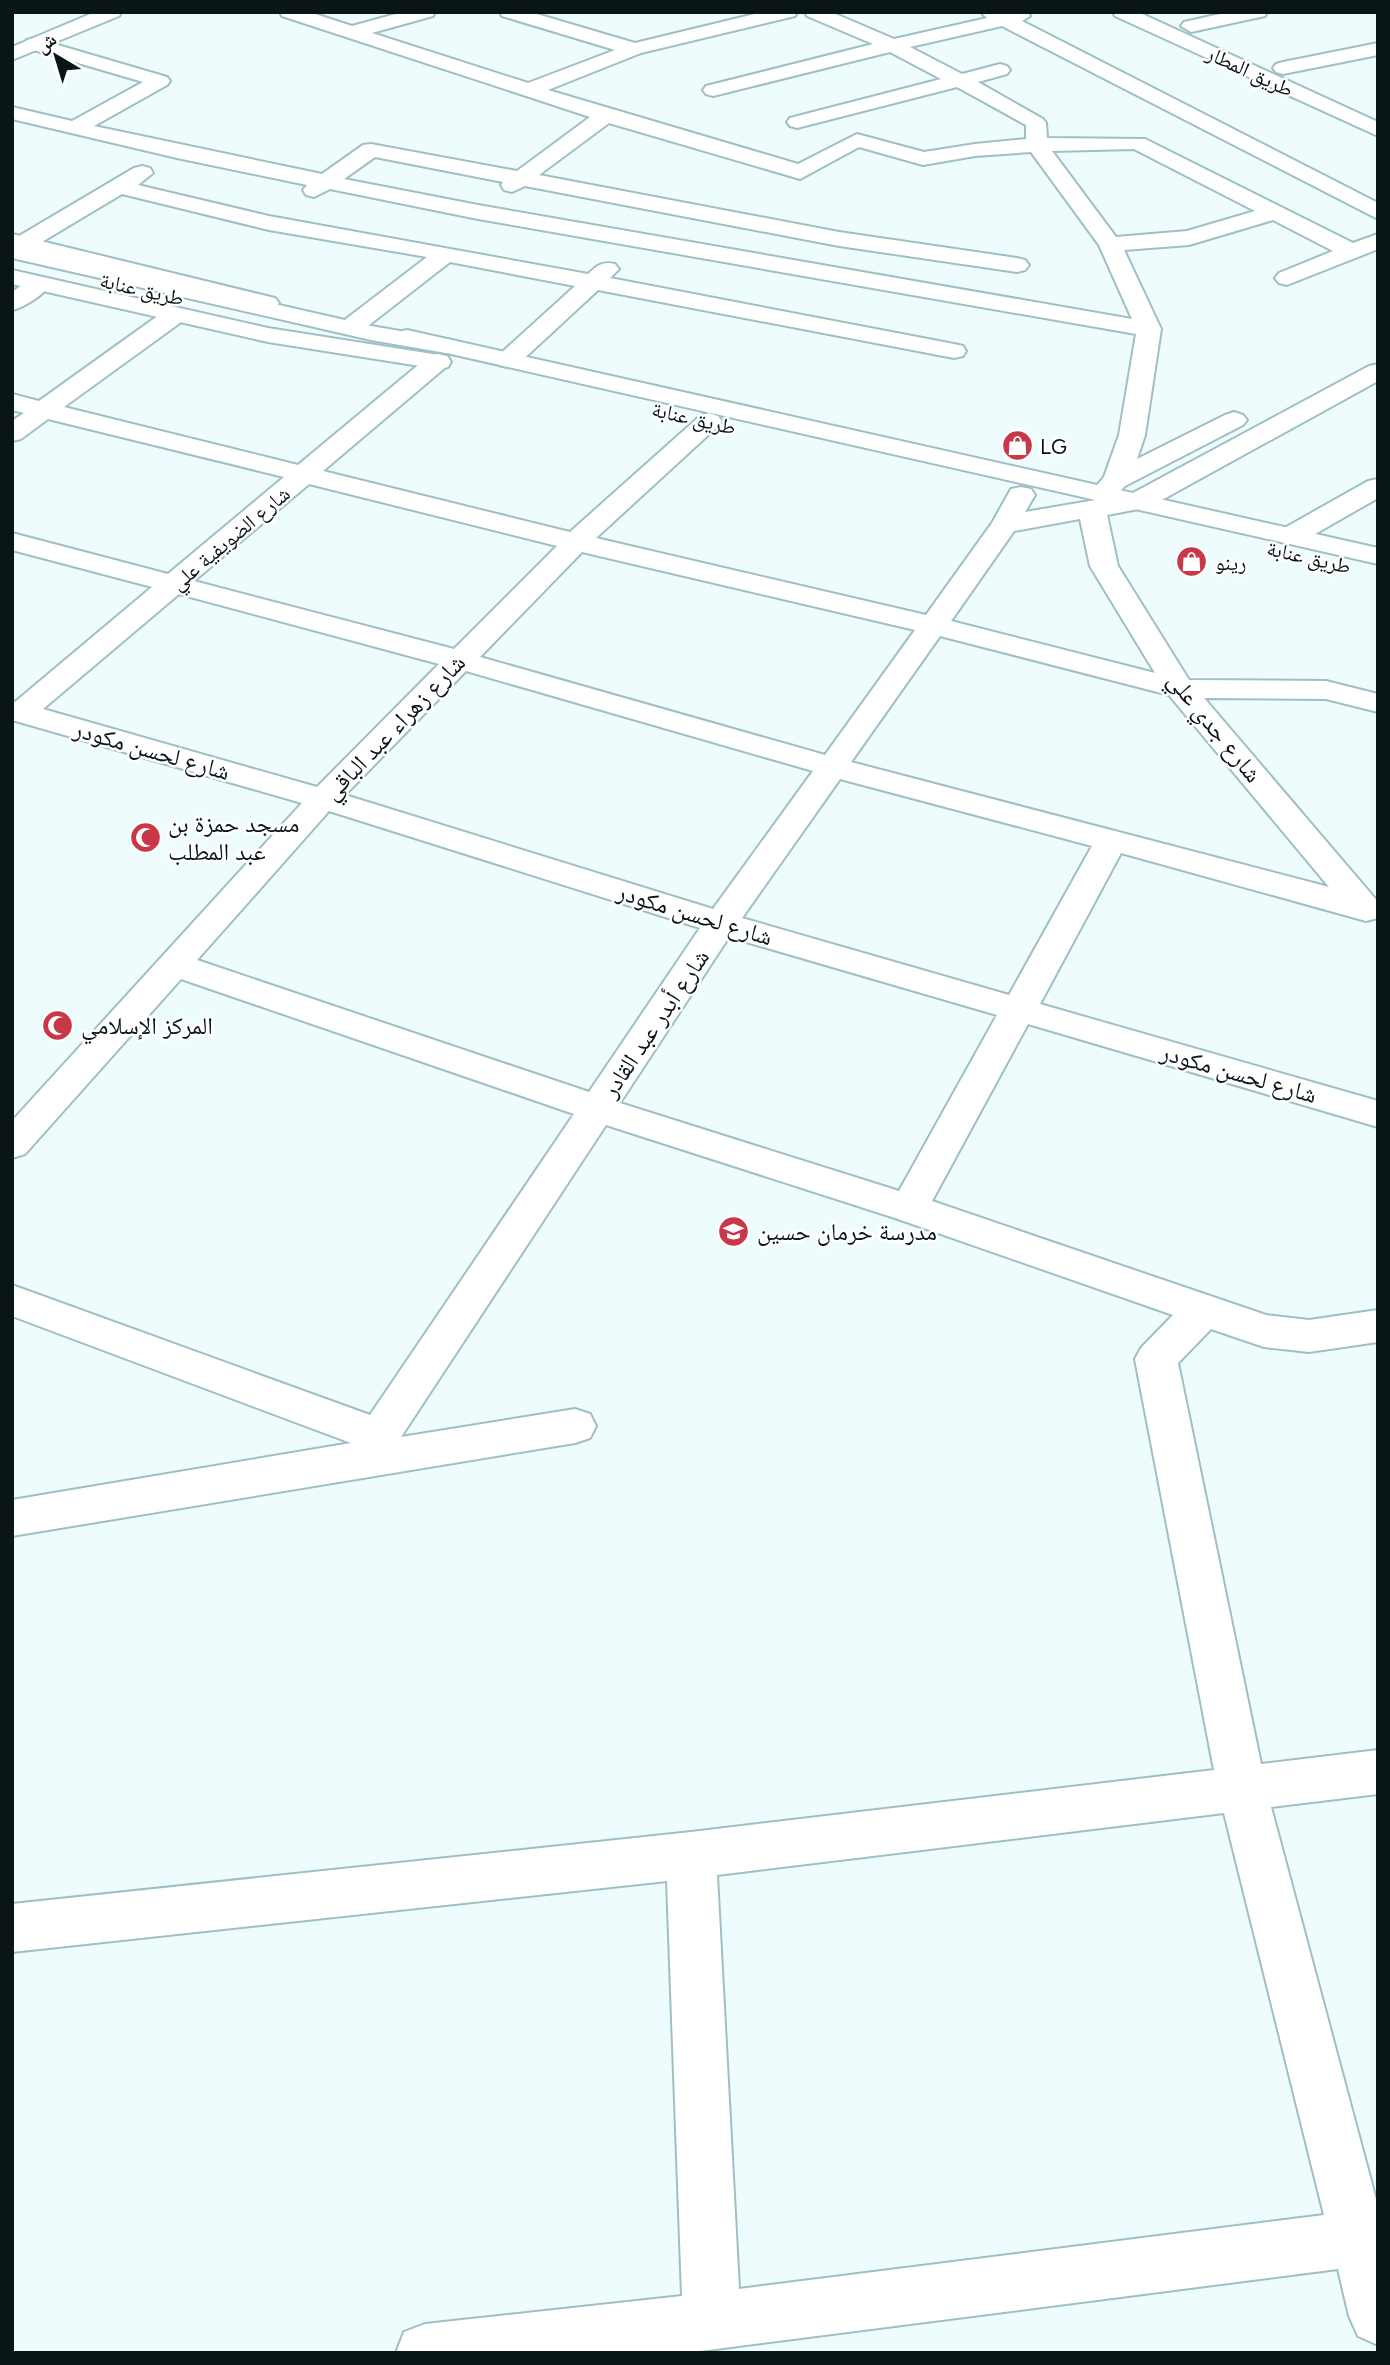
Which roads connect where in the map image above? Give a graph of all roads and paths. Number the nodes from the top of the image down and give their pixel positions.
1 (77, 12) edge
2 (112, 12) edge
3 (289, 12) edge
4 (426, 12) edge
5 (509, 12) edge
6 (566, 12) edge
7 (788, 12) edge
8 (814, 12) edge
9 (1035, 12) edge
10 (1122, 12) edge
11 (1161, 12) edge
12 (1258, 12) edge
13 (997, 16) edge
14 (537, 19) junction
15 (1191, 26) junction
16 (352, 32) junction
17 (12, 37) edge
18 (34, 44) junction
19 (891, 44) junction
20 (634, 49) junction
21 (1378, 49) edge
22 (12, 54) edge
23 (1283, 68) junction
24 (1000, 70) dead end
25 (960, 80) junction
26 (529, 90) junction
27 (713, 90) dead end
28 (1378, 111) edge
29 (12, 113) edge
30 (606, 115) junction
31 (797, 122) dead end
32 (73, 129) junction
33 (1378, 130) edge
34 (1037, 145) junction
35 (177, 152) junction
36 (524, 177) junction
37 (327, 181) junction
38 (120, 187) junction
39 (676, 207) junction
40 (478, 212) junction
41 (1276, 212) junction
42 (1378, 212) edge
43 (269, 223) junction
44 (639, 241) junction
45 (1378, 241) edge
46 (446, 242) junction
47 (1110, 244) junction
48 (15, 249) edge
49 (1351, 251) junction
50 (1017, 265) dead end
51 (12, 277) edge
52 (1287, 278) dead end
53 (592, 282) junction
54 (39, 284) junction
55 (12, 303) edge
56 (175, 315) junction
57 (355, 324) junction
58 (1149, 329) junction
59 (1378, 348) edge
60 (954, 351) dead end
61 (442, 354) junction
62 (508, 360) junction
63 (1378, 371) edge
64 (12, 402) edge
65 (43, 410) junction
66 (709, 421) junction
67 (12, 433) edge
68 (304, 474) junction
69 (1378, 487) edge
70 (1104, 494) junction
71 (1139, 501) junction
72 (1013, 509) junction
73 (1290, 536) junction
74 (12, 541) edge
75 (576, 542) junction
76 (1378, 556) edge
77 (1378, 573) edge
78 (177, 583) junction
79 (933, 625) junction
80 (459, 660) junction
81 (1180, 689) junction
82 (1378, 703) edge
83 (16, 712) edge
84 (832, 767) junction
85 (323, 799) junction
86 (1112, 840) junction
87 (1371, 914) edge
88 (721, 923) junction
89 (175, 965) junction
90 (1020, 1008) junction
91 (598, 1109) junction
92 (1378, 1114) edge
93 (12, 1145) edge
94 (909, 1208) junction
95 (12, 1300) edge
96 (1203, 1310) junction
97 (1378, 1326) edge
98 (575, 1426) dead end
99 (371, 1448) junction
100 (12, 1518) edge
101 (1378, 1772) edge
102 (1242, 1788) junction
103 (691, 1855) junction
104 (12, 1928) edge
105 (1369, 2237) edge
106 (1378, 2316) edge
107 (712, 2321) junction
108 (425, 2353) edge

1 - 17 main road
2 - 18 main road
3 - 16 main road
4 - 16 main road
5 - 14 main road
6 - 14 main road
7 - 20 main road
8 - 19 main road
9 - 13 main road
10 - 33 main road, طريق المطار
11 - 15 main road, طريق المطار
12 - 15 main road
13 - 19 main road
13 - 42 main road
14 - 20 main road
15 - 23 main road, طريق المطار
16 - 26 main road
18 - 22 main road
18 - 32 main road
19 - 25 main road
19 - 27 main road
20 - 26 main road
21 - 23 main road
23 - 28 main road, طريق المطار
24 - 25 main road
25 - 31 main road
25 - 34 main road
26 - 30 main road
29 - 32 main road
30 - 34 main road
30 - 36 main road
32 - 35 main road
34 - 41 main road
34 - 47 main road
35 - 37 main road
35 - 38 main road
36 - 37 main road
36 - 39 main road
36 - 40 main road
37 - 40 main road
37 - 43 main road
38 - 43 main road
38 - 48 main road
39 - 44 main road
39 - 50 main road
40 - 44 main road
40 - 46 main road
41 - 47 main road
41 - 49 main road
43 - 46 main road
44 - 53 main road
44 - 58 main road
45 - 49 main road
46 - 53 main road
46 - 57 main road
47 - 58 main road
48 - 57 main road
48 - 61 main road, طريق عنابة
49 - 52 main road
51 - 54 main road
53 - 60 main road
53 - 62 main road
54 - 55 main road
54 - 56 main road
56 - 61 main road
56 - 65 main road
57 - 61 main road
58 - 70 main road
59 - 70 main road
61 - 62 main road, طريق عنابة
61 - 66 main road, طريق عنابة
61 - 68 main road, شارع الضويفية علي
62 - 70 main road, طريق عنابة
63 - 71 main road
64 - 65 main road
65 - 67 main road
65 - 68 main road
66 - 72 main road, طريق عنابة
66 - 75 main road, شارع زهراء عبد الباقي
68 - 75 main road
68 - 78 main road, شارع الضويفية علي
69 - 73 main road
70 - 71 main road, طريق عنابة
70 - 72 main road
70 - 77 main road, طريق عنابة
70 - 81 main road, شارع جدي علي
71 - 73 main road, طريق عنابة
72 - 79 main road, شارع أبدر عبد القادر
73 - 76 main road, طريق عنابة
74 - 78 main road
75 - 79 main road
75 - 80 main road, شارع زهراء عبد الباقي
78 - 80 main road
78 - 83 main road, شارع الضويفية علي
79 - 81 main road
79 - 84 main road, شارع أبدر عبد القادر
80 - 84 main road
80 - 85 main road, شارع زهراء عبد الباقي
81 - 82 main road
81 - 87 main road, شارع جدي علي
83 - 85 main road, شارع لحسن مكودر
84 - 86 main road
84 - 88 main road, شارع أبدر عبد القادر
85 - 88 main road, شارع لحسن مكودر
85 - 89 main road, شارع زهراء عبد الباقي
86 - 87 main road
86 - 90 main road
88 - 90 main road, شارع لحسن مكودر
88 - 91 main road, شارع أبدر عبد القادر
89 - 91 main road
89 - 93 main road, شارع زهراء عبد الباقي
90 - 92 main road, شارع لحسن مكودر
90 - 94 main road
91 - 94 main road
91 - 99 main road, شارع أبدر عبد القادر
94 - 96 main road
95 - 99 main road
96 - 97 main road
96 - 102 main road
98 - 99 main road
99 - 100 main road
101 - 102 main road
102 - 103 main road
102 - 105 main road
103 - 104 main road
103 - 107 main road
105 - 106 main road
105 - 107 main road
107 - 108 main road

